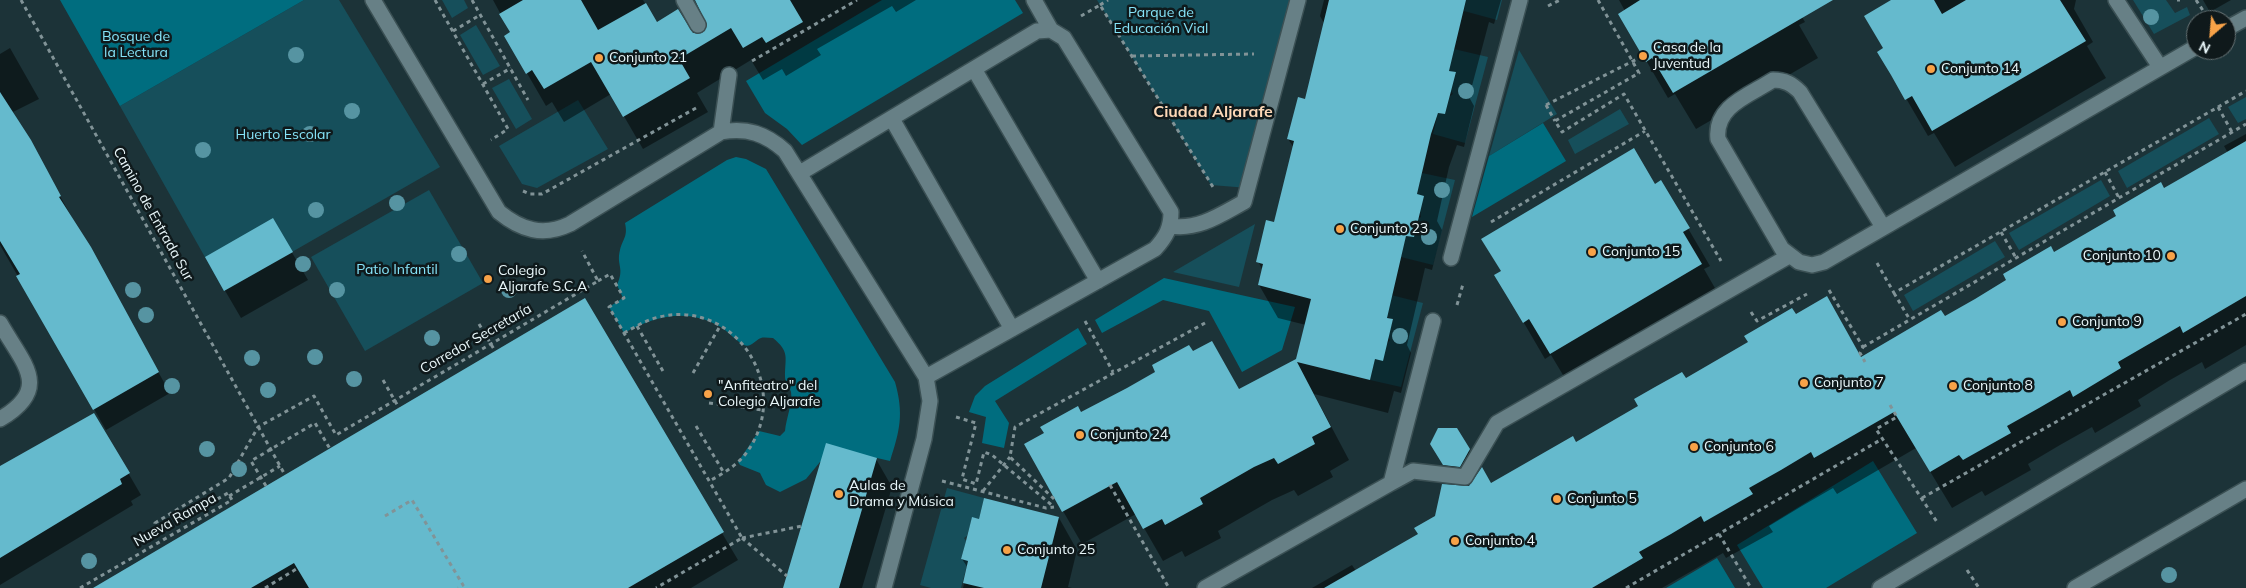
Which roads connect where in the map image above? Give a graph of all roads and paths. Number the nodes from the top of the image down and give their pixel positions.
1 (21, 0) edge
2 (373, 0) edge
3 (435, 0) edge
4 (472, 0) edge
5 (684, 0) edge
6 (857, 0) edge
7 (1034, 0) edge
8 (1108, 0) edge
9 (1298, 0) edge
10 (1520, 0) edge
11 (2116, 0) edge
12 (1100, 5) junction
13 (1042, 14) junction
14 (480, 15) junction
15 (698, 25) dead end
16 (1051, 30) junction
17 (453, 31) junction
18 (2186, 52) edge
19 (1284, 53) junction
20 (1132, 56) junction
21 (1643, 56) dead end
22 (2160, 67) junction
23 (511, 68) junction
24 (974, 69) junction
25 (729, 75) joint
26 (483, 84) junction
27 (726, 91) junction
28 (528, 100) dead end
29 (2218, 107) dead end
30 (892, 119) junction
31 (1555, 122) dead end
32 (2246, 124) edge
33 (1645, 131) dead end
34 (721, 132) junction
35 (2232, 132) junction
36 (486, 143) dead end
37 (2105, 172) dead end
38 (800, 173) junction
39 (515, 187) dead end
40 (2119, 198) junction
41 (1227, 211) junction
42 (1486, 225) dead end
43 (1171, 226) junction
44 (1883, 227) junction
45 (2001, 232) dead end
46 (582, 250) dead end
47 (1789, 256) junction
48 (1451, 258) dead end
49 (2016, 258) junction
50 (1807, 264) junction
51 (1465, 276) dead end
52 (598, 281) junction
53 (1098, 281) junction
54 (1894, 293) dead end
55 (1455, 312) dead end
56 (2246, 314) edge
57 (1082, 316) dead end
58 (1910, 320) junction
59 (1434, 321) dead end
60 (1205, 322) dead end
61 (0, 323) edge
62 (479, 324) dead end
63 (636, 326) junction
64 (720, 326) junction
65 (1012, 329) junction
66 (624, 333) junction
67 (1863, 347) junction
68 (495, 351) dead end
69 (1866, 362) dead end
70 (2246, 371) edge
71 (1113, 372) junction
72 (664, 373) dead end
73 (694, 373) dead end
74 (926, 377) junction
75 (383, 380) dead end
76 (710, 403) dead end
77 (1890, 405) dead end
78 (399, 408) dead end
79 (763, 410) junction
80 (0, 419) edge
81 (976, 423) dead end
82 (696, 426) dead end
83 (258, 427) junction
84 (1882, 439) junction
85 (330, 449) dead end
86 (1010, 457) junction
87 (280, 466) junction
88 (724, 473) junction
89 (285, 475) dead end
90 (709, 481) junction
91 (1391, 483) junction
92 (956, 484) dead end
93 (1110, 485) dead end
94 (266, 486) dead end
95 (2246, 489) edge
96 (983, 492) junction
97 (229, 496) junction
98 (1054, 498) dead end
99 (1922, 498) junction
100 (385, 516) dead end
101 (1937, 523) dead end
102 (802, 526) dead end
103 (1719, 534) junction
104 (742, 538) junction
105 (1963, 564) dead end
106 (298, 568) dead end
107 (787, 576) dead end
108 (80, 588) edge
109 (265, 588) edge
110 (458, 588) edge
111 (656, 588) edge
112 (884, 588) edge
113 (1169, 588) edge
114 (1204, 588) edge
115 (1626, 588) edge
116 (1751, 588) edge
117 (1880, 588) edge
118 (1979, 588) edge
119 (2075, 588) edge

1 - 83 path, Camino de Entrada Sur
2 - 34 street
3 - 17 path
4 - 14 path
5 - 15 street
6 - 25 path
7 - 13 street
8 - 12 path
9 - 19 street
10 - 48 street
11 - 22 street
12 - 13 path
12 - 20 path
13 - 16 street
14 - 17 path
14 - 23 path
16 - 24 street
16 - 43 street
17 - 26 path
18 - 22 street
19 - 20 path
19 - 41 street
20 - 41 path
21 - 31 path, bridge
22 - 44 street
23 - 26 path
23 - 28 path
24 - 30 street
24 - 53 street
25 - 27 street
26 - 36 path
27 - 34 street
27 - 39 path
29 - 35 path
30 - 38 street
30 - 65 street
32 - 35 path
33 - 42 path
34 - 38 street
35 - 40 path
37 - 40 path
38 - 74 street
40 - 49 path
41 - 43 street
43 - 53 street
44 - 47 street
44 - 50 street
45 - 49 path
46 - 52 path
47 - 50 street
47 - 91 street
49 - 58 path
50 - 67 path
51 - 55 path
52 - 66 path
52 - 83 path, Corredor Secretaría
53 - 65 street
54 - 58 path
56 - 99 path
57 - 71 path
58 - 67 path
59 - 91 street
60 - 71 path
61 - 80 street
62 - 68 path, bridge
63 - 64 path
63 - 66 path
63 - 72 path
64 - 73 path
64 - 79 path
65 - 74 street
66 - 90 path
67 - 69 path
70 - 117 street
71 - 86 path
74 - 112 street
75 - 78 path, bridge
76 - 79 path
77 - 84 path
79 - 88 path
81 - 96 path
82 - 88 path
83 - 87 path, Camino de Entrada Sur
83 - 97 path, Nueva Rampa
84 - 99 path
84 - 103 path
85 - 94 path, bridge
86 - 96 path
86 - 98 path
87 - 89 path, Camino de Entrada Sur
87 - 97 path
88 - 90 path
90 - 104 path
91 - 114 street
92 - 96 path
93 - 113 path
95 - 119 street
97 - 108 path, Nueva Rampa
99 - 101 path
100 - 110 path
102 - 104 path
103 - 115 path
103 - 116 path
104 - 107 path
104 - 111 path
105 - 118 path
106 - 109 path

